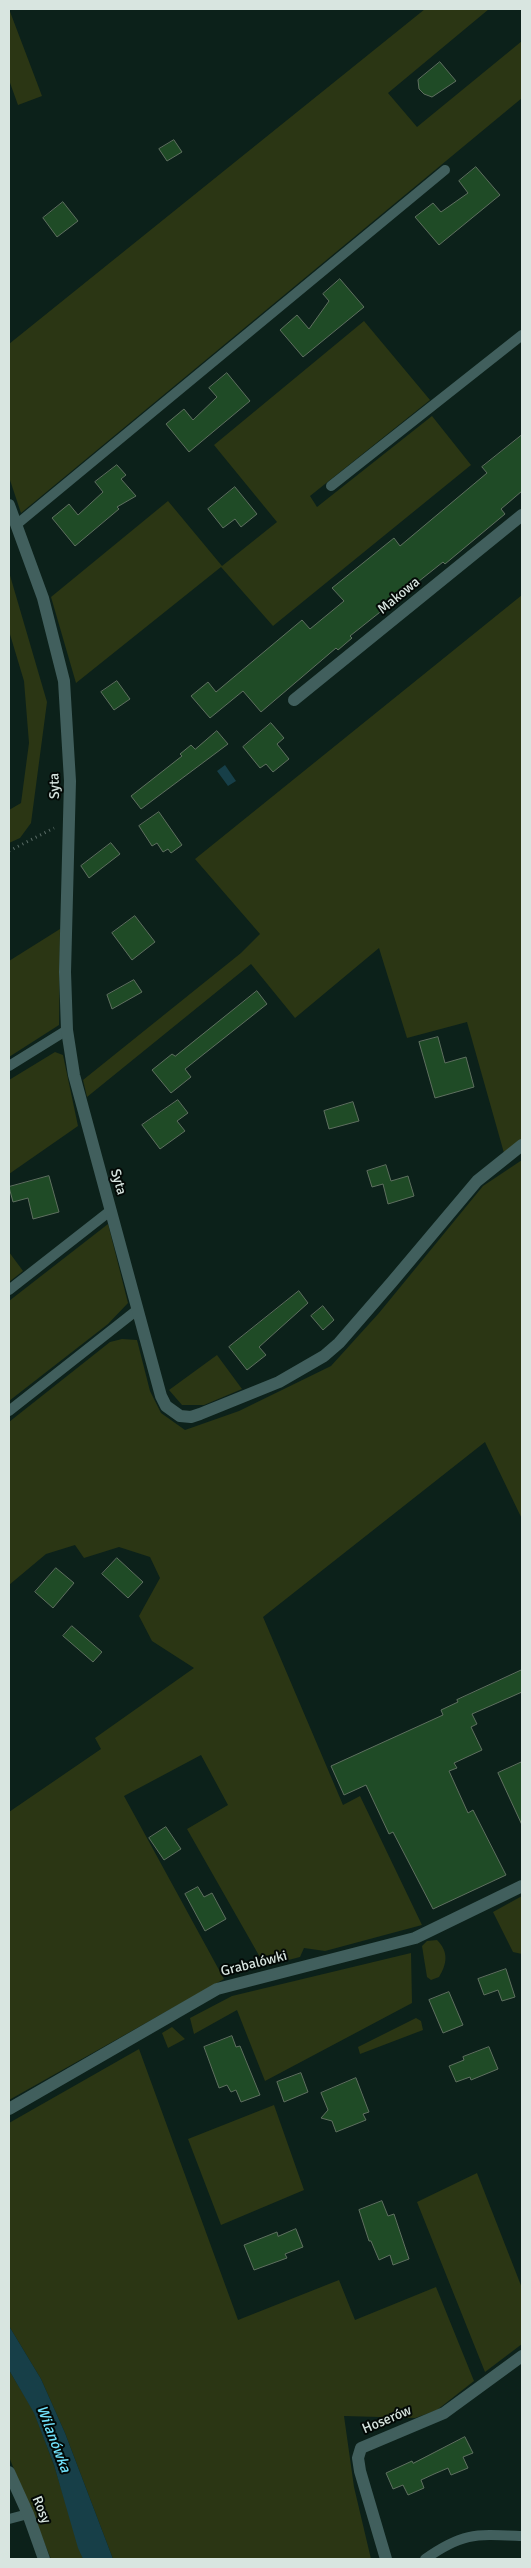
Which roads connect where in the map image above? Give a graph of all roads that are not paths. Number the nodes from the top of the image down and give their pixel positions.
1 (445, 170) dead end
2 (522, 335) edge
3 (330, 486) dead end
4 (9, 505) edge
5 (522, 515) edge
6 (16, 525) junction
7 (294, 700) dead end
8 (67, 1030) junction
9 (9, 1066) edge
10 (522, 1145) edge
11 (110, 1210) junction
12 (9, 1290) edge
13 (137, 1310) junction
14 (9, 1411) edge
15 (522, 1886) edge
16 (9, 2109) edge
17 (522, 2356) edge
18 (9, 2472) edge
19 (28, 2514) junction
20 (9, 2519) edge
21 (522, 2536) edge
22 (44, 2559) edge
23 (386, 2559) edge
24 (425, 2559) edge

1 - 6 lane
2 - 3 lane
4 - 6 street, Syta
5 - 7 street, Makowa
6 - 8 street, Syta
8 - 9 lane
8 - 11 street, Syta
10 - 13 street, Syta
11 - 12 lane
11 - 13 street, Syta
13 - 14 lane
15 - 16 street, Grabalówki
17 - 23 street, Hoserów
18 - 19 street, Rosy
19 - 20 lane
19 - 22 street, Rosy
21 - 24 lane

